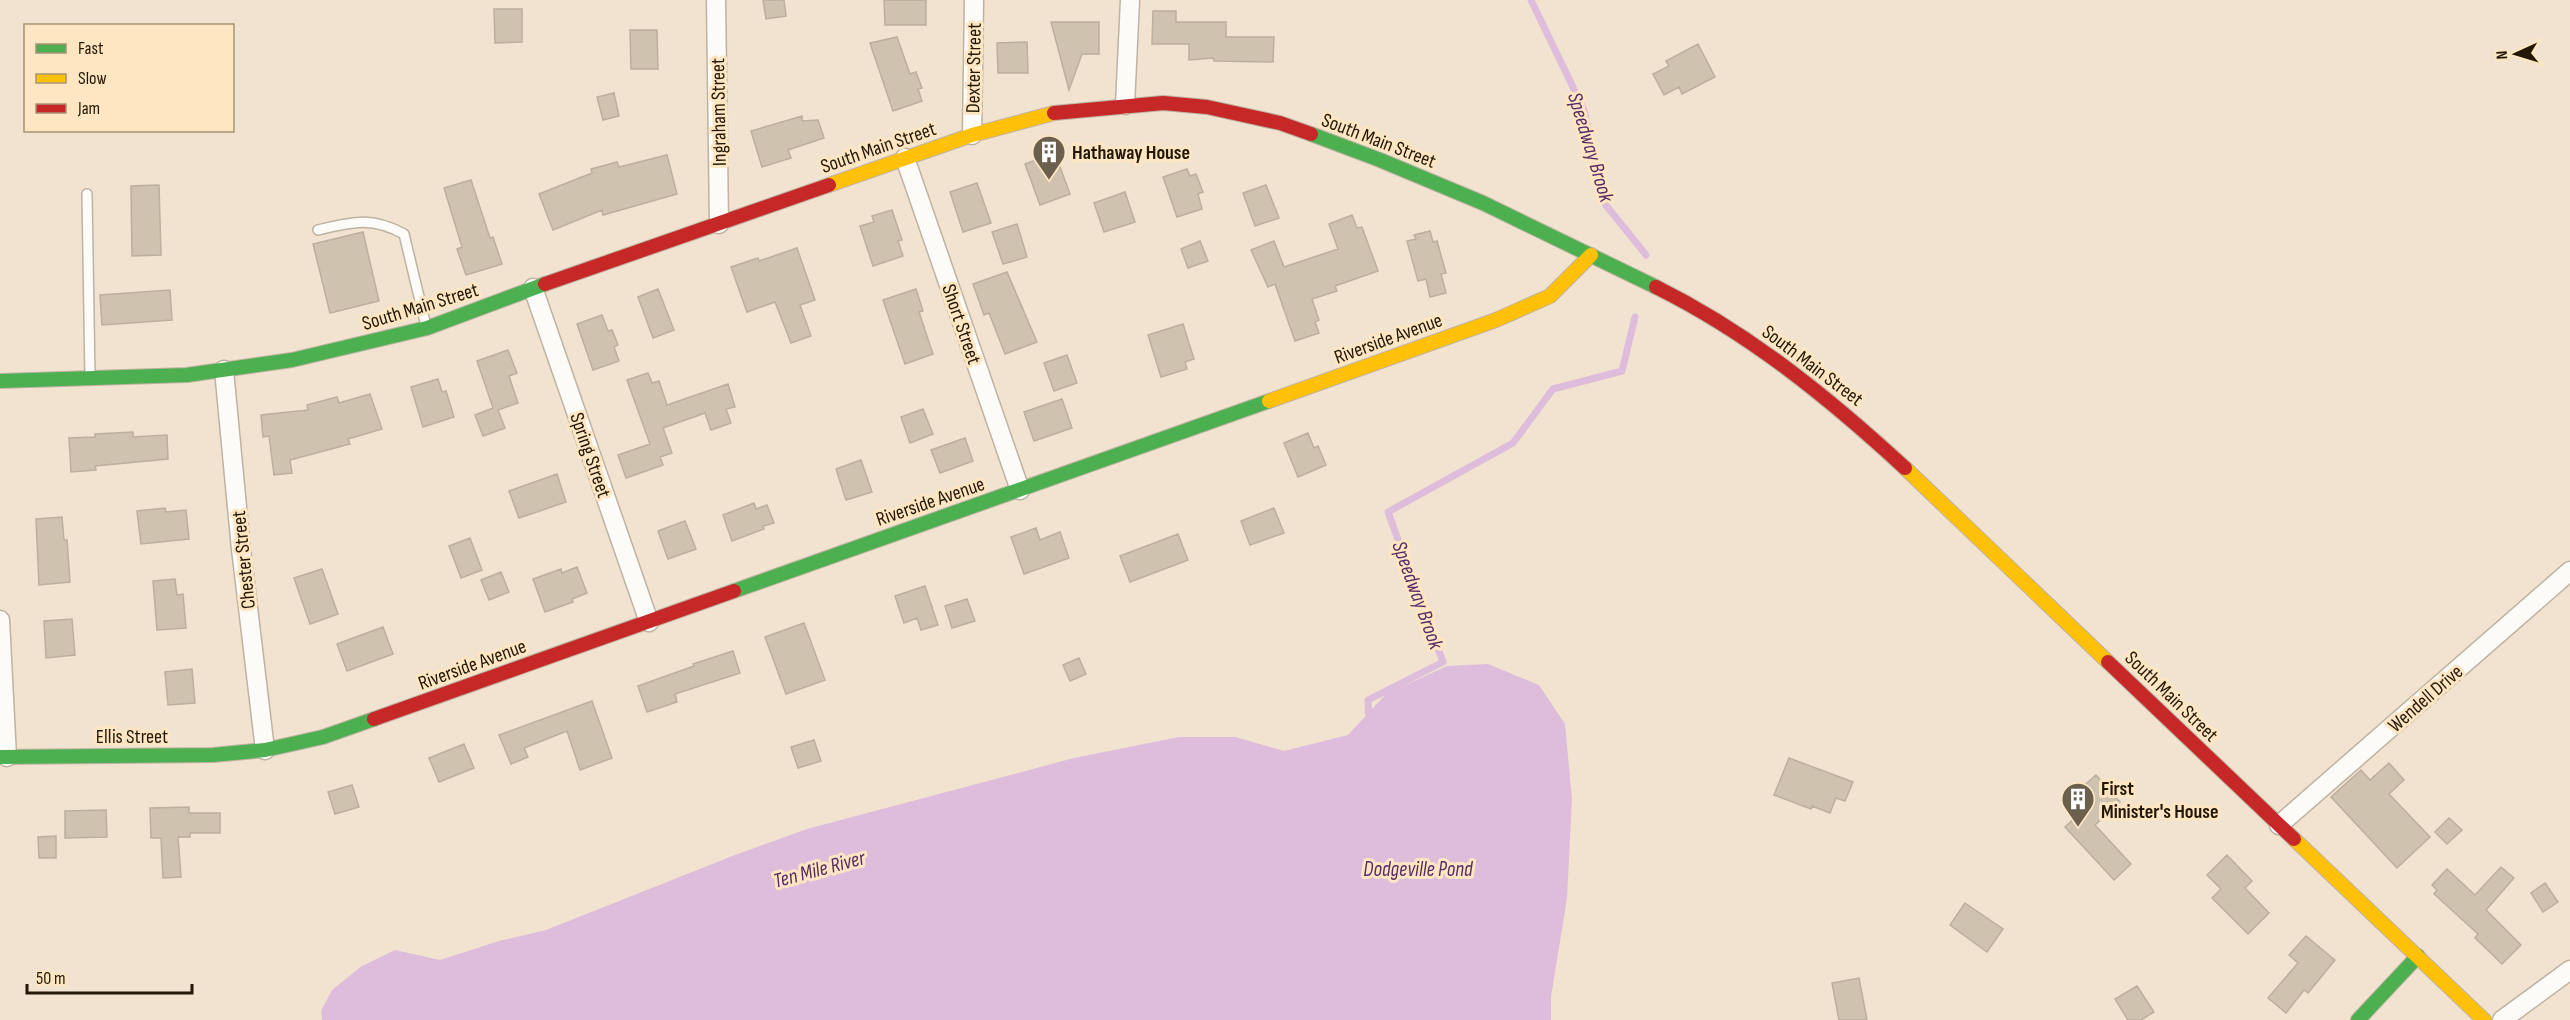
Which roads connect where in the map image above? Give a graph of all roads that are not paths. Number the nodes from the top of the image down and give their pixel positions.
1 (716, 0) edge
2 (974, 0) edge
3 (1130, 0) edge
4 (1125, 105) junction
5 (972, 135) junction
6 (905, 158) junction
7 (87, 194) dead end
8 (719, 224) junction
9 (318, 230) dead end
10 (1591, 255) junction
11 (533, 288) junction
12 (427, 328) junction
13 (224, 370) junction
14 (90, 380) junction
15 (0, 381) edge
16 (1020, 490) junction
17 (2570, 571) edge
18 (0, 620) edge
19 (649, 622) junction
20 (265, 750) junction
21 (4, 757) edge
22 (2279, 825) junction
23 (2418, 956) junction
24 (2570, 970) edge
25 (2358, 1020) edge
26 (2484, 1020) edge
27 (2502, 1020) edge

1 - 8 street, Ingraham Street
2 - 5 street, Dexter Street
3 - 4 street
4 - 5 main road, South Main Street
4 - 10 main road, South Main Street
5 - 6 main road, South Main Street
6 - 8 main road, South Main Street
6 - 16 street, Short Street
7 - 14 lane
8 - 11 main road, South Main Street
9 - 12 lane
10 - 16 main road, Riverside Avenue
10 - 22 main road, South Main Street
11 - 12 main road, South Main Street
11 - 19 street, Spring Street
12 - 13 main road, South Main Street
13 - 14 main road, South Main Street
13 - 20 street, Chester Street
14 - 15 main road, South Main Street
16 - 19 main road, Riverside Avenue
17 - 22 street, Wendell Drive
18 - 21 street
19 - 20 main road, Riverside Avenue
20 - 21 main road, Ellis Street
22 - 23 main road, South Main Street
23 - 25 main road
23 - 26 main road, South Main Street
24 - 27 street

